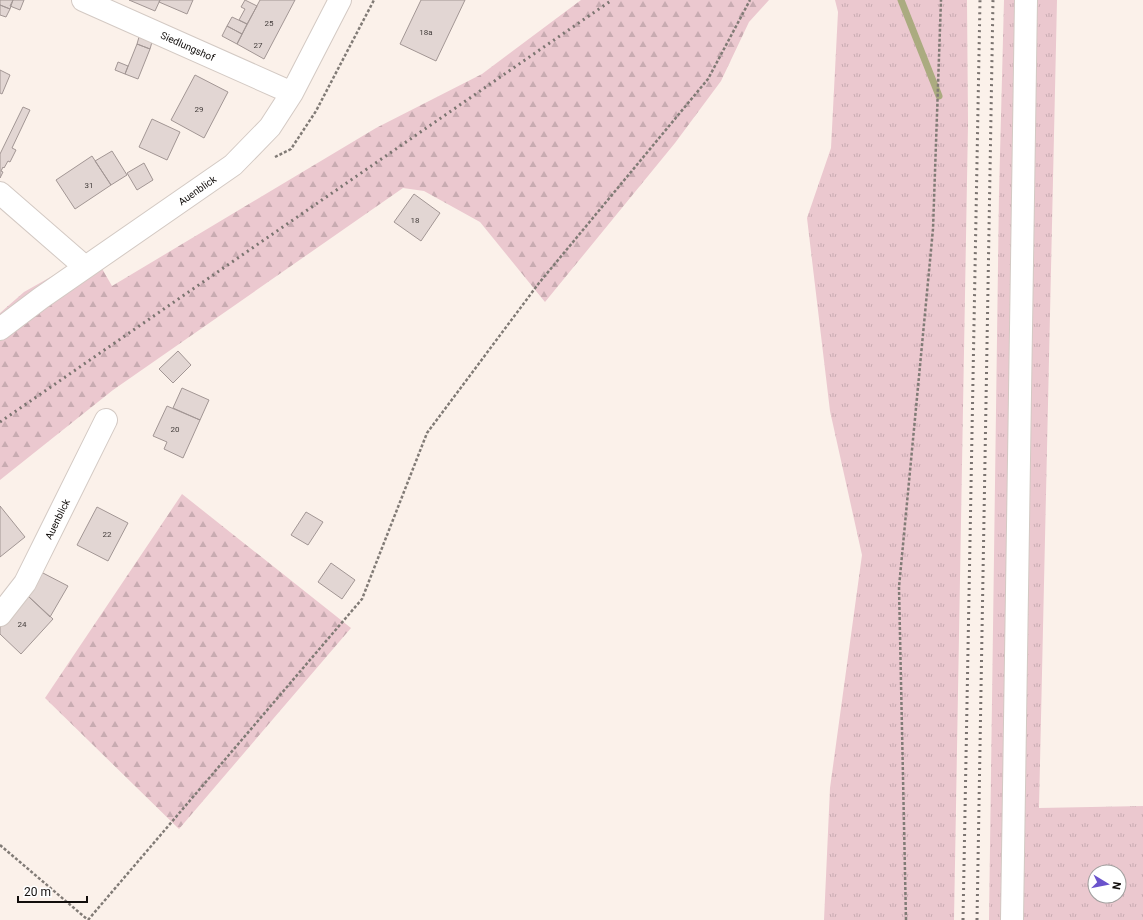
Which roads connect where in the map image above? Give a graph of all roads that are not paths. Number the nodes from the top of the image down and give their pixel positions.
1 (83, 0) edge
2 (340, 0) edge
3 (1026, 0) edge
4 (292, 93) junction
5 (0, 193) edge
6 (85, 267) junction
7 (0, 329) edge
8 (106, 420) dead end
9 (0, 615) edge
10 (1012, 920) edge

1 - 4 street, Siedlungshof
2 - 4 street, Auenblick
3 - 10 street
4 - 6 street, Auenblick
5 - 6 street
6 - 7 street, Auenblick
8 - 9 street, Auenblick

